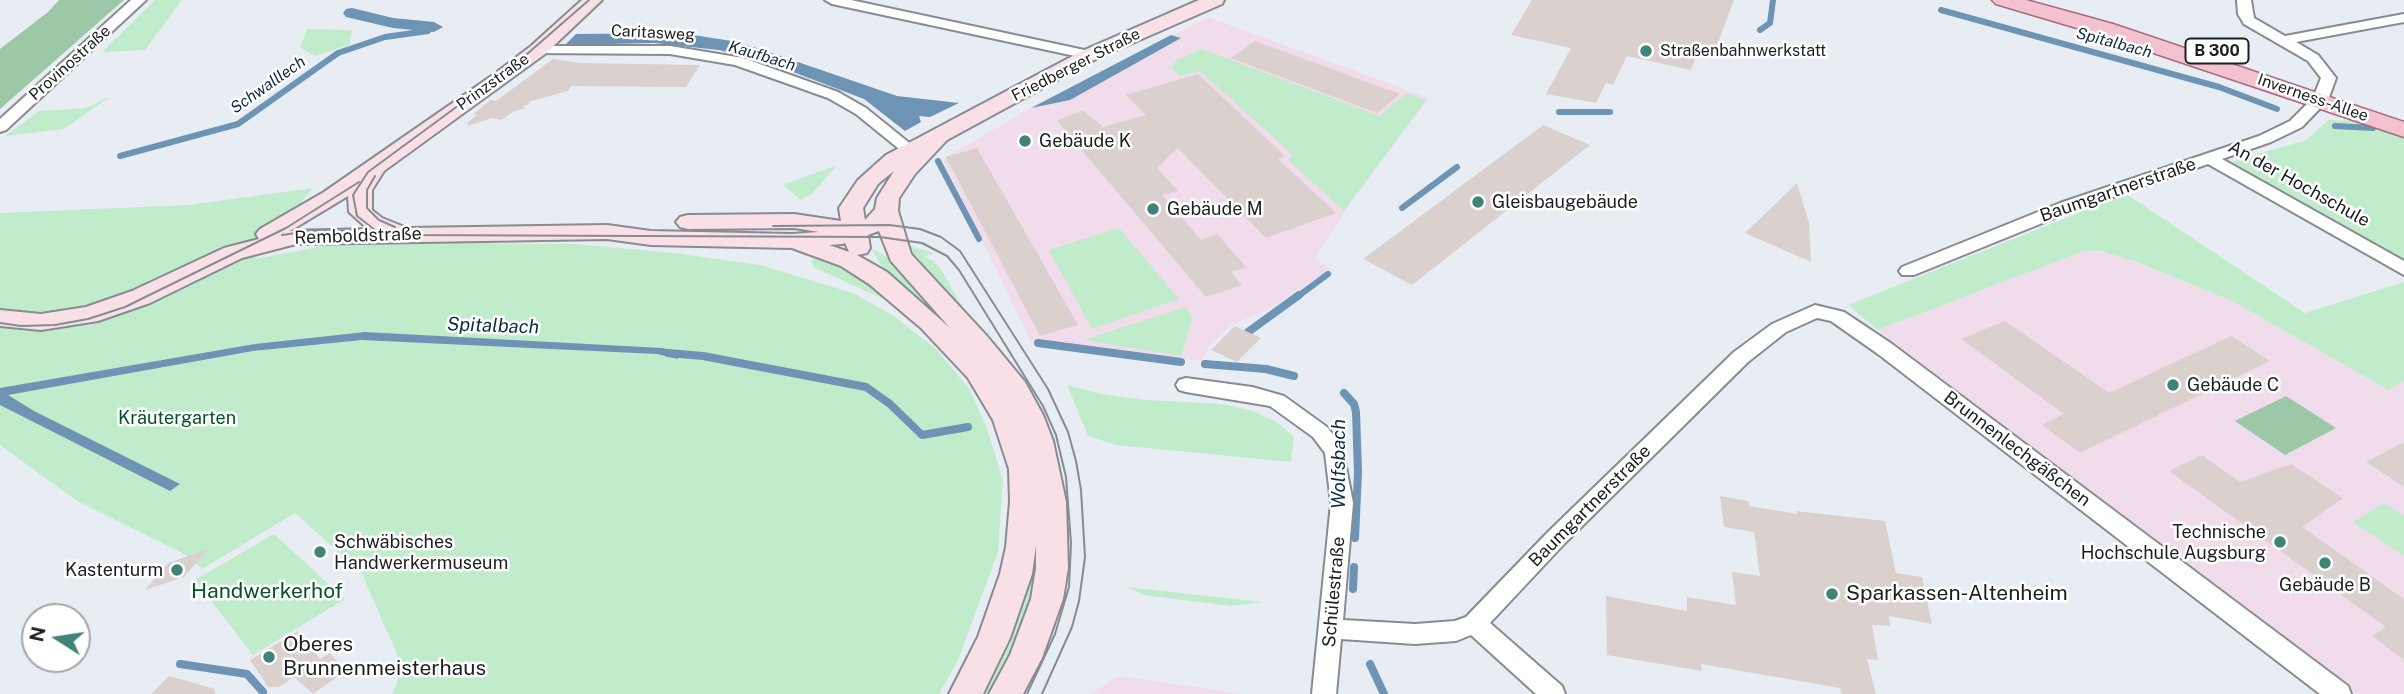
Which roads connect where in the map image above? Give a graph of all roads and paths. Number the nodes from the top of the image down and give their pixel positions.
1 (139, 0) edge
2 (593, 0) edge
3 (832, 0) edge
4 (1215, 0) edge
5 (2052, 0) edge
6 (2244, 0) edge
7 (2011, 1) edge
8 (882, 5) edge
9 (2404, 18) edge
10 (2284, 40) junction
11 (538, 50) junction
12 (1090, 55) junction
13 (2323, 94) junction
14 (2404, 115) edge
15 (0, 127) edge
16 (2404, 130) edge
17 (940, 135) junction
18 (910, 150) junction
19 (388, 157) junction
20 (2209, 158) junction
21 (851, 208) junction
22 (886, 211) junction
23 (793, 231) junction
24 (856, 232) junction
25 (419, 233) junction
26 (900, 256) junction
27 (217, 260) junction
28 (2404, 269) edge
29 (1908, 271) dead end
30 (878, 278) junction
31 (1825, 312) joint
32 (0, 318) edge
33 (1186, 385) dead end
34 (1474, 624) junction
35 (1332, 629) junction
36 (966, 694) edge
37 (1006, 694) edge
38 (1324, 694) edge
39 (1553, 694) edge
40 (2339, 694) edge

1 - 15 street, Provinostraße
2 - 11 street, Prinzstraße
3 - 8 street
4 - 12 street, Friedberger Straße
5 - 13 main road, Inverness-Allee / B 300
6 - 10 street
7 - 13 main road, Inverness-Allee / B 300
8 - 12 street
9 - 10 street
10 - 13 street
11 - 18 street, Caritasweg
11 - 19 street, Prinzstraße
12 - 17 main road, Friedberger Straße
13 - 14 main road, Inverness-Allee / B 300
13 - 16 main road, Inverness-Allee / B 300
13 - 20 street, Baumgartnerstraße
17 - 18 street, Friedberger Straße
17 - 22 street, Friedberger Straße
18 - 21 street, Friedberger Straße
19 - 25 street, Prinzstraße
19 - 27 street, Prinzstraße
20 - 28 street, An der Hochschule
20 - 29 street, Baumgartnerstraße
21 - 23 street, Remboldstraße
21 - 24 street
22 - 24 street, Remboldstraße
22 - 26 street
23 - 24 street, Remboldstraße
23 - 25 street, Remboldstraße
23 - 30 street, Remboldstraße
24 - 26 street
24 - 30 street
25 - 27 street, Remboldstraße
26 - 37 street
27 - 32 street, Remboldstraße
30 - 36 street
31 - 34 street, Baumgartnerstraße
31 - 40 street, Brunnenlechgäßchen
33 - 35 street, Schülestraße
34 - 35 street
34 - 39 street
35 - 38 street, Schülestraße

